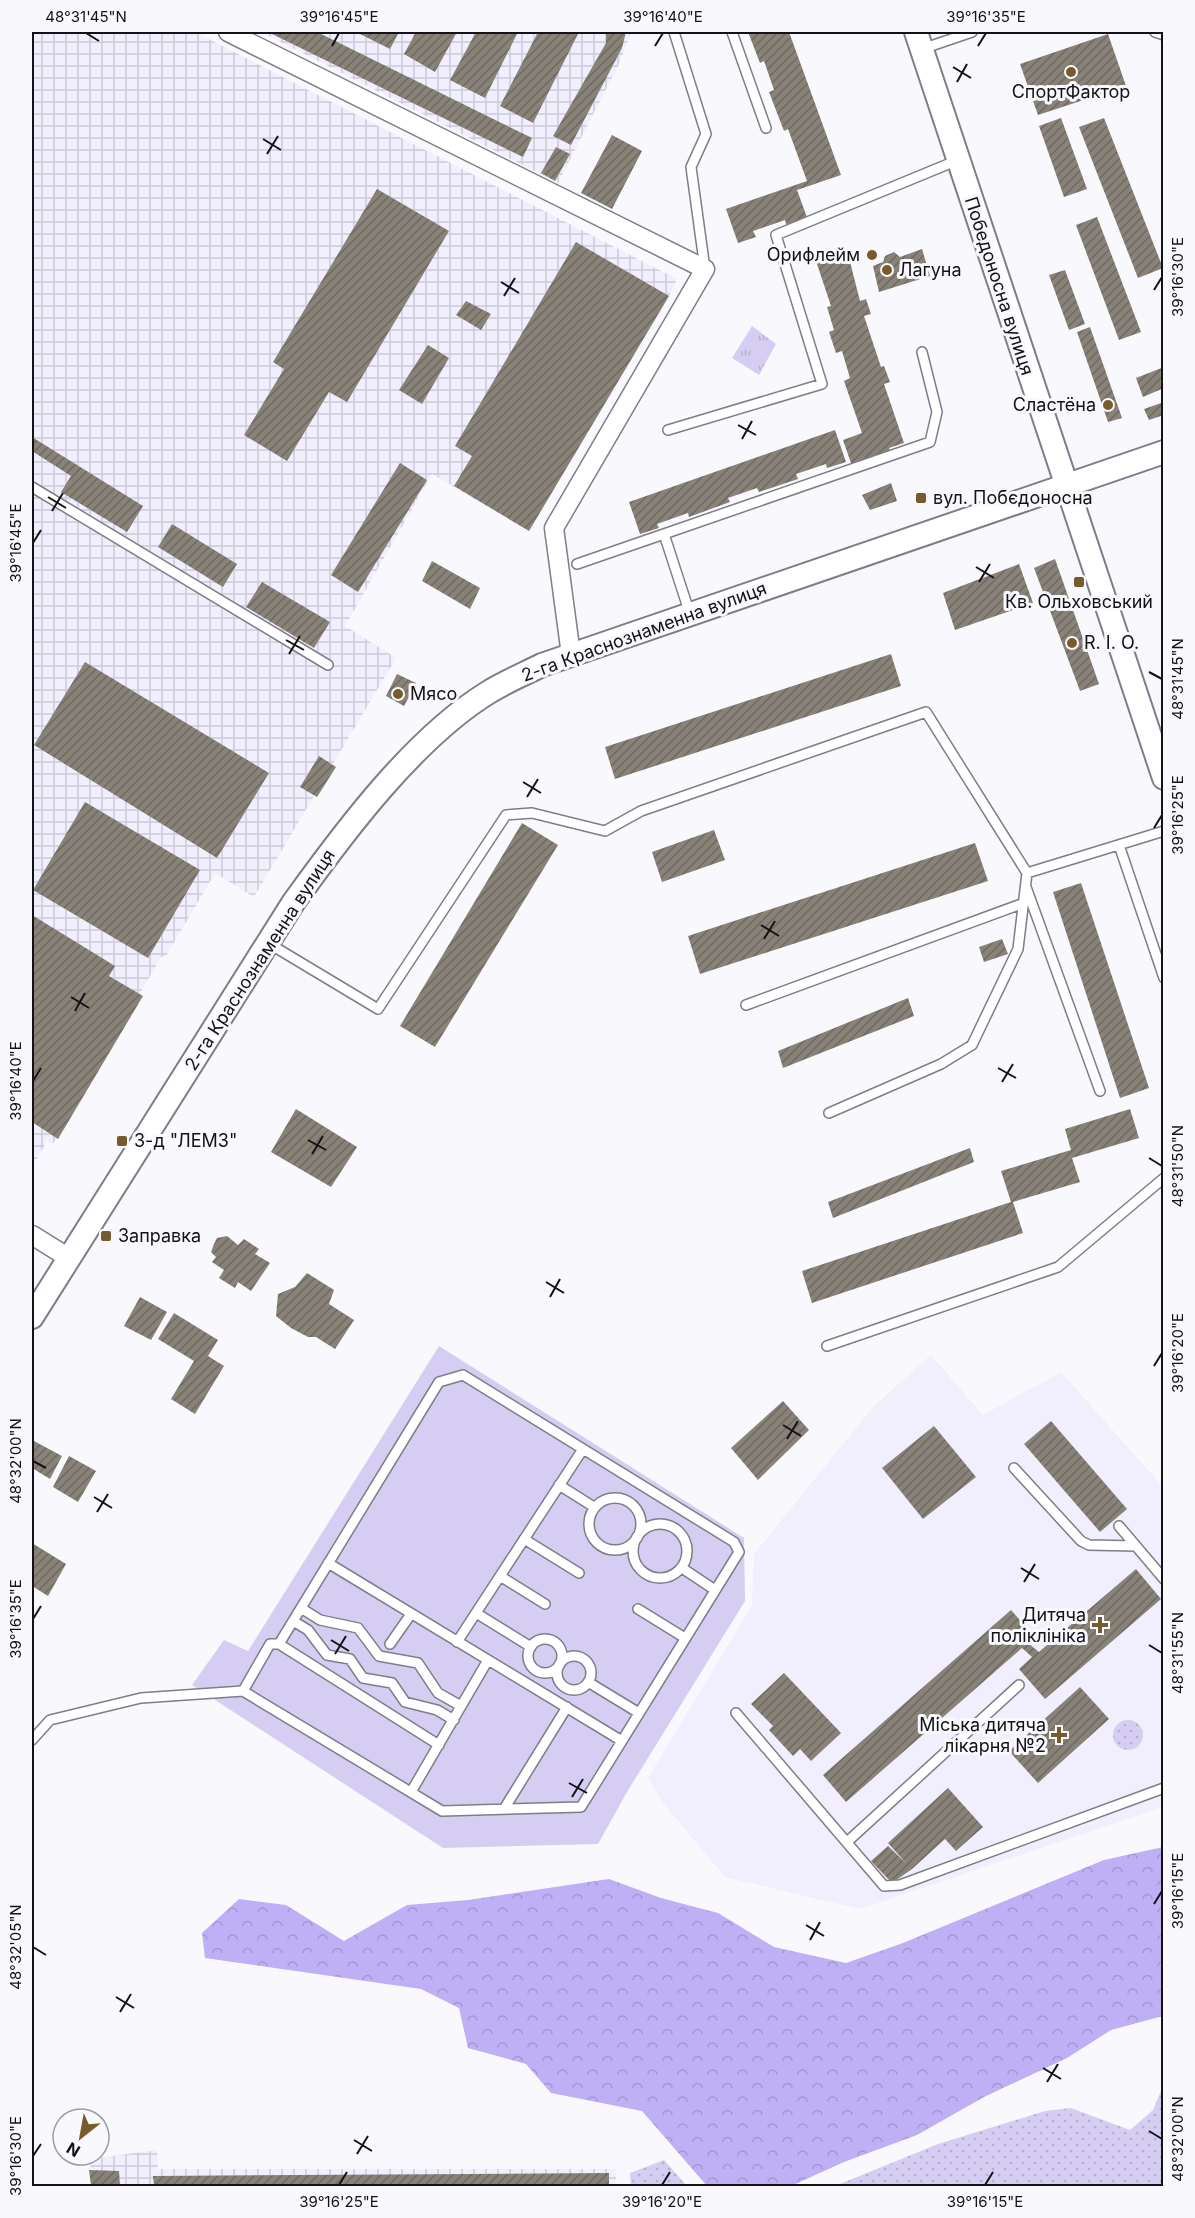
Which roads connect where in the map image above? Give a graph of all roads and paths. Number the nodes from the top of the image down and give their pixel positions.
1 (228, 32) edge
2 (674, 32) edge
3 (732, 32) edge
4 (972, 32) edge
5 (1155, 32) edge
6 (1164, 35) edge
7 (919, 40) edge
8 (766, 128) dead end
9 (958, 160) junction
10 (705, 269) junction
11 (922, 352) dead end
12 (669, 430) dead end
13 (1164, 452) edge
14 (1065, 485) junction
15 (32, 487) edge
16 (664, 534) junction
17 (578, 564) dead end
18 (690, 614) junction
19 (571, 655) junction
20 (328, 665) dead end
21 (1164, 778) edge
22 (1164, 831) edge
23 (1119, 845) junction
24 (1027, 873) junction
25 (1026, 885) junction
26 (1024, 903) junction
27 (268, 943) junction
28 (1164, 978) edge
29 (746, 1005) dead end
30 (1100, 1091) dead end
31 (829, 1113) dead end
32 (1164, 1178) edge
33 (32, 1235) edge
34 (69, 1258) junction
35 (32, 1317) edge
36 (826, 1346) dead end
37 (583, 1449) junction
38 (1014, 1468) dead end
39 (559, 1485) junction
40 (594, 1507) junction
41 (1119, 1526) dead end
42 (524, 1539) junction
43 (636, 1540) junction
44 (1136, 1546) junction
45 (328, 1563) junction
46 (682, 1568) junction
47 (579, 1573) dead end
48 (500, 1576) junction
49 (1164, 1579) edge
50 (715, 1590) junction
51 (545, 1604) dead end
52 (301, 1608) junction
53 (638, 1610) dead end
54 (476, 1613) junction
55 (411, 1614) junction
56 (293, 1621) junction
57 (685, 1638) junction
58 (457, 1642) junction
59 (279, 1644) junction
60 (390, 1644) dead end
61 (531, 1647) junction
62 (488, 1660) junction
63 (558, 1666) junction
64 (588, 1682) junction
65 (1019, 1685) dead end
66 (243, 1691) junction
67 (461, 1706) junction
68 (567, 1707) junction
69 (639, 1713) junction
70 (736, 1713) dead end
71 (454, 1720) junction
72 (32, 1740) edge
73 (622, 1741) junction
74 (439, 1745) junction
75 (1164, 1788) edge
76 (411, 1792) junction
77 (504, 1809) junction
78 (847, 1842) junction

1 - 10 street
2 - 10 lane
3 - 8 lane
4 - 7 lane
5 - 6 lane
7 - 9 street, Победоносна вулиця
9 - 12 lane
9 - 14 street, Победоносна вулиця
10 - 19 street
11 - 16 lane
13 - 14 street, 2-га Краснознаменна вулиця
14 - 18 street, 2-га Краснознаменна вулиця
14 - 21 street, Победоносна вулиця
15 - 20 lane
16 - 17 lane
16 - 18 lane
18 - 19 street, 2-га Краснознаменна вулиця
19 - 27 street, 2-га Краснознаменна вулиця
22 - 23 lane
23 - 24 lane
23 - 28 lane
24 - 25 lane
24 - 27 lane
25 - 26 lane
25 - 30 lane
26 - 29 lane
26 - 31 lane
27 - 34 street, 2-га Краснознаменна вулиця
32 - 36 lane
33 - 34 street
34 - 35 street, 2-га Краснознаменна вулиця
37 - 39 lane
37 - 45 lane
37 - 50 lane
38 - 44 lane
39 - 40 lane
39 - 42 lane
40 - 43 lane
40 - 43 lane
41 - 44 lane
42 - 47 lane
42 - 48 lane
43 - 46 lane
43 - 46 lane
44 - 49 lane
45 - 52 lane
45 - 55 lane
46 - 50 lane
48 - 51 lane
48 - 54 lane
50 - 57 lane
52 - 56 lane
52 - 67 lane
53 - 57 lane
54 - 58 lane
54 - 61 lane
55 - 58 lane
55 - 60 lane
56 - 59 lane
56 - 71 lane
57 - 69 lane
58 - 62 lane
59 - 66 lane
59 - 74 lane
61 - 63 lane
61 - 63 lane
62 - 67 lane
62 - 68 lane
63 - 64 lane
63 - 64 lane
64 - 69 lane
65 - 78 lane
66 - 72 lane
66 - 76 lane
67 - 71 lane
68 - 73 lane
68 - 77 lane
69 - 73 lane
70 - 78 lane
71 - 74 lane
73 - 77 lane
74 - 76 lane
75 - 78 lane
76 - 77 lane

